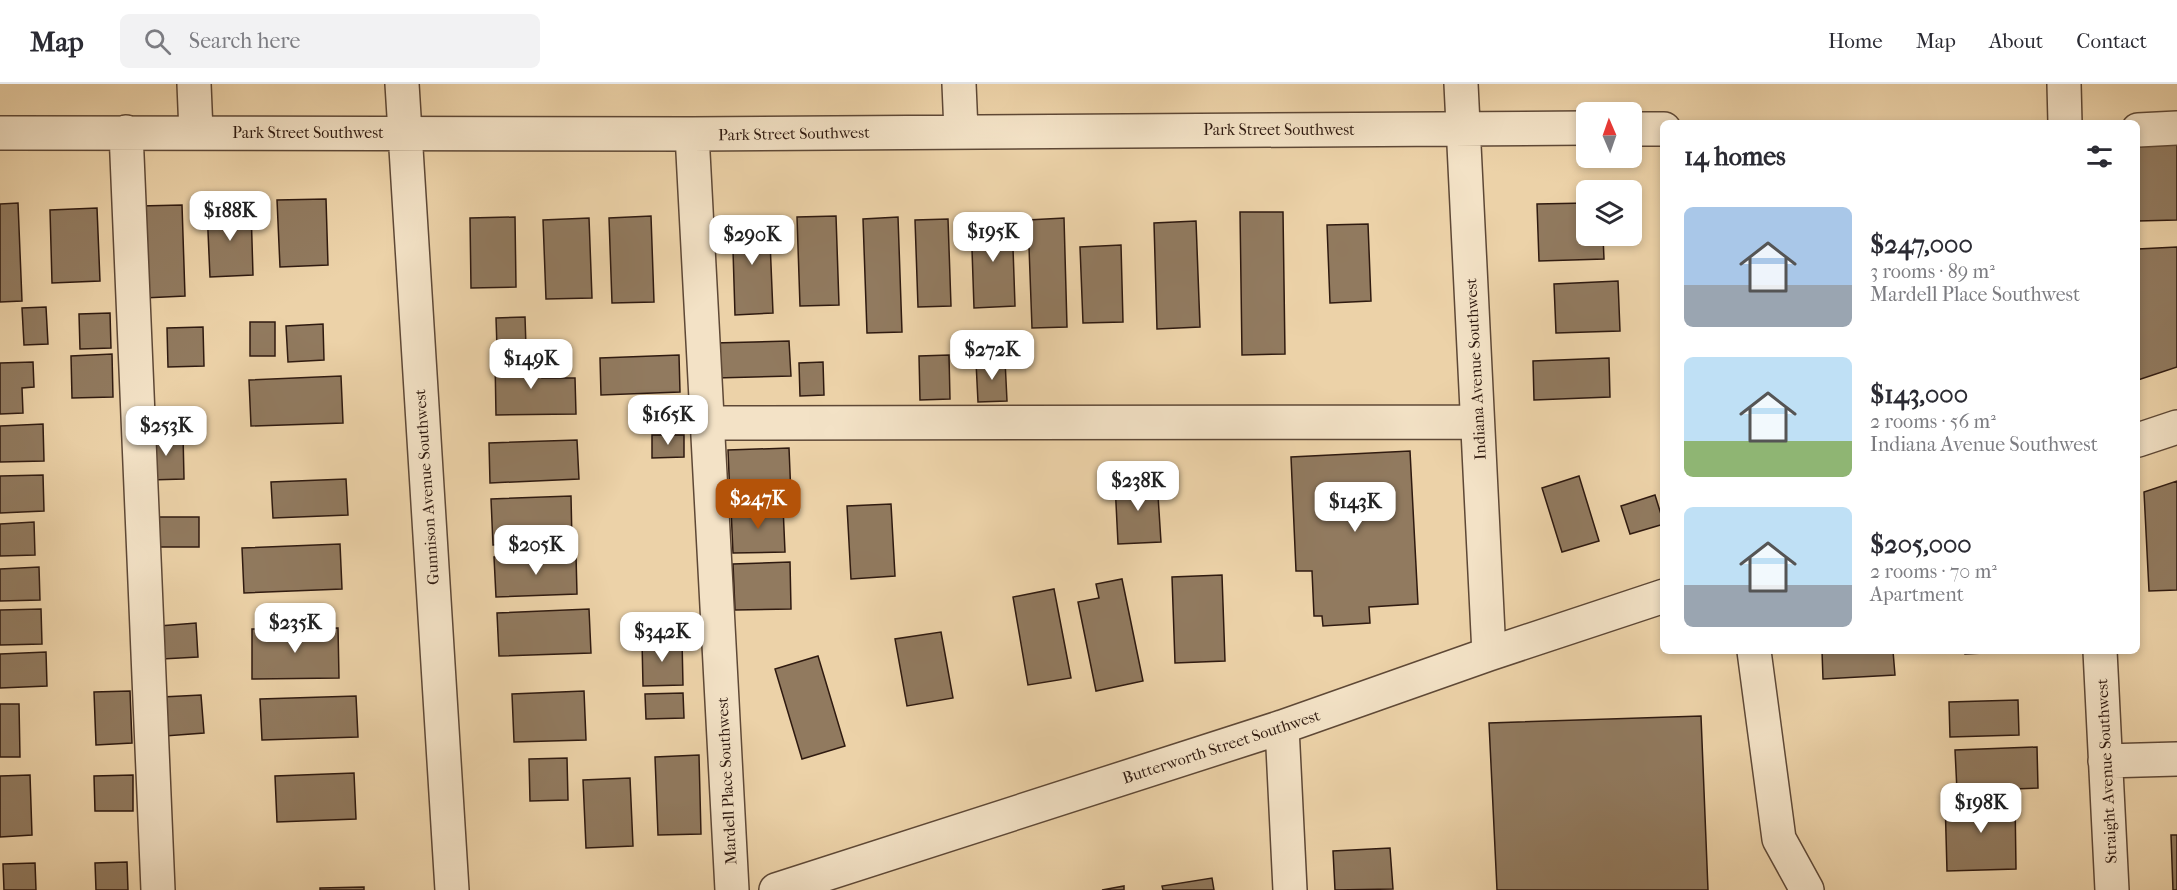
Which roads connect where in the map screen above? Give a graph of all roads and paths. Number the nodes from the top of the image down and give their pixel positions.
1 (194, 84) edge
2 (402, 84) edge
3 (959, 84) edge
4 (1461, 84) edge
5 (2064, 84) edge
6 (2065, 120) edge
7 (1463, 128) junction
8 (1576, 128) edge
9 (2177, 128) edge
10 (1642, 129) edge
11 (1660, 129) edge
12 (2140, 130) edge
13 (404, 131) junction
14 (961, 131) junction
15 (126, 132) junction
16 (196, 132) junction
17 (0, 133) edge
18 (692, 134) junction
19 (1477, 422) junction
20 (707, 423) junction
21 (2177, 427) edge
22 (2140, 439) edge
23 (1660, 597) edge
24 (1489, 654) junction
25 (1754, 654) edge
26 (2100, 654) edge
27 (1282, 727) junction
28 (2177, 759) edge
29 (2105, 761) junction
30 (861, 877) edge
31 (158, 890) edge
32 (452, 890) edge
33 (732, 890) edge
34 (776, 890) edge
35 (1290, 890) edge
36 (1807, 890) edge
37 (2112, 890) edge

1 - 16 street
2 - 13 street, Gunnison Avenue Southwest
3 - 14 street
4 - 7 street, Indiana Avenue Southwest
5 - 6 street
7 - 8 street, Park Street Southwest
7 - 14 street, Park Street Southwest
7 - 19 street, Indiana Avenue Southwest
9 - 12 street
10 - 11 street
13 - 16 street, Park Street Southwest
13 - 18 street, Park Street Southwest
13 - 32 street, Gunnison Avenue Southwest
14 - 18 street, Park Street Southwest
15 - 16 street, Park Street Southwest
15 - 17 street, Park Street Southwest
15 - 31 street
18 - 20 street, Mardell Place Southwest
19 - 20 street
19 - 24 street, Indiana Avenue Southwest
20 - 33 street, Mardell Place Southwest
21 - 22 street
23 - 24 street, Butterworth Street Southwest
24 - 27 street, Butterworth Street Southwest
25 - 36 street
26 - 29 street, Straight Avenue Southwest
27 - 30 street, Butterworth Street Southwest
27 - 35 street
28 - 29 street
29 - 37 street, Straight Avenue Southwest
30 - 34 street, Butterworth Street Southwest

